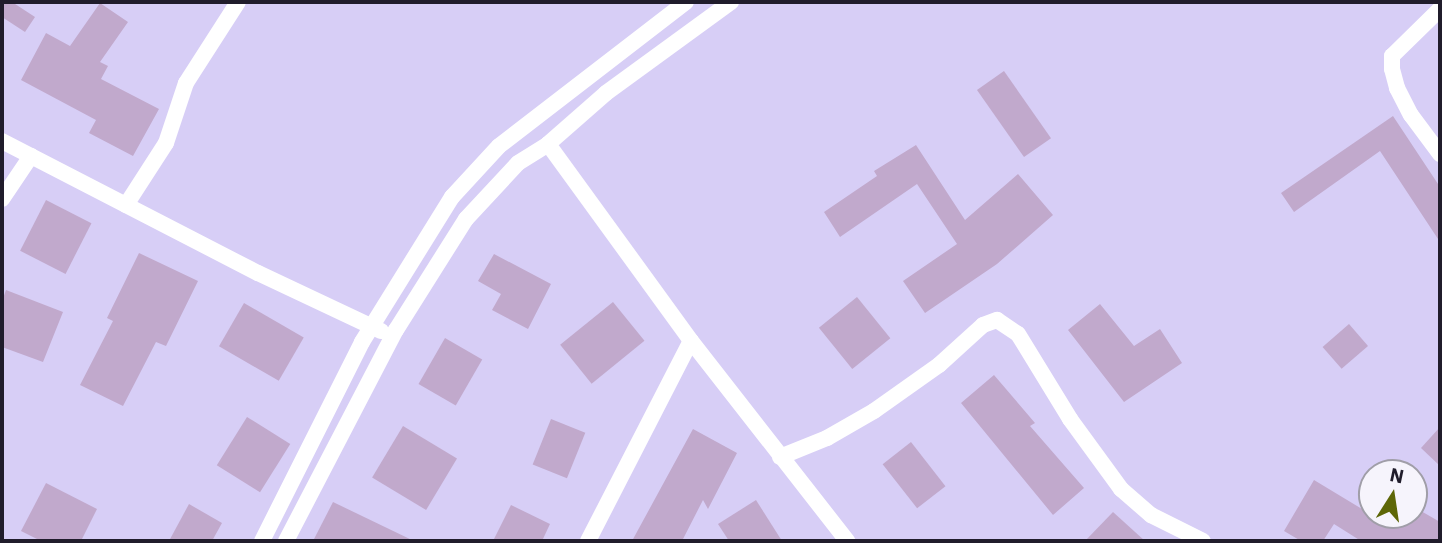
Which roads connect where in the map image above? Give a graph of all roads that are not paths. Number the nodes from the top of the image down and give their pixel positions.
1 (238, 2) edge
2 (687, 2) edge
3 (731, 2) edge
4 (1440, 9) edge
5 (2, 141) edge
6 (548, 144) junction
7 (1440, 154) edge
8 (31, 156) junction
9 (2, 199) edge
10 (126, 205) junction
11 (371, 327) junction
12 (392, 337) junction
13 (691, 341) junction
14 (780, 457) junction
15 (262, 541) edge
16 (286, 541) edge
17 (588, 541) edge
18 (847, 541) edge
19 (1203, 541) edge

1 - 10 street
2 - 11 street
3 - 6 street
4 - 7 street
5 - 8 street
6 - 12 street
6 - 13 street
8 - 9 street
8 - 10 street
10 - 11 street
11 - 12 street
11 - 15 street
12 - 16 street
13 - 14 street
13 - 17 street
14 - 18 street
14 - 19 street

